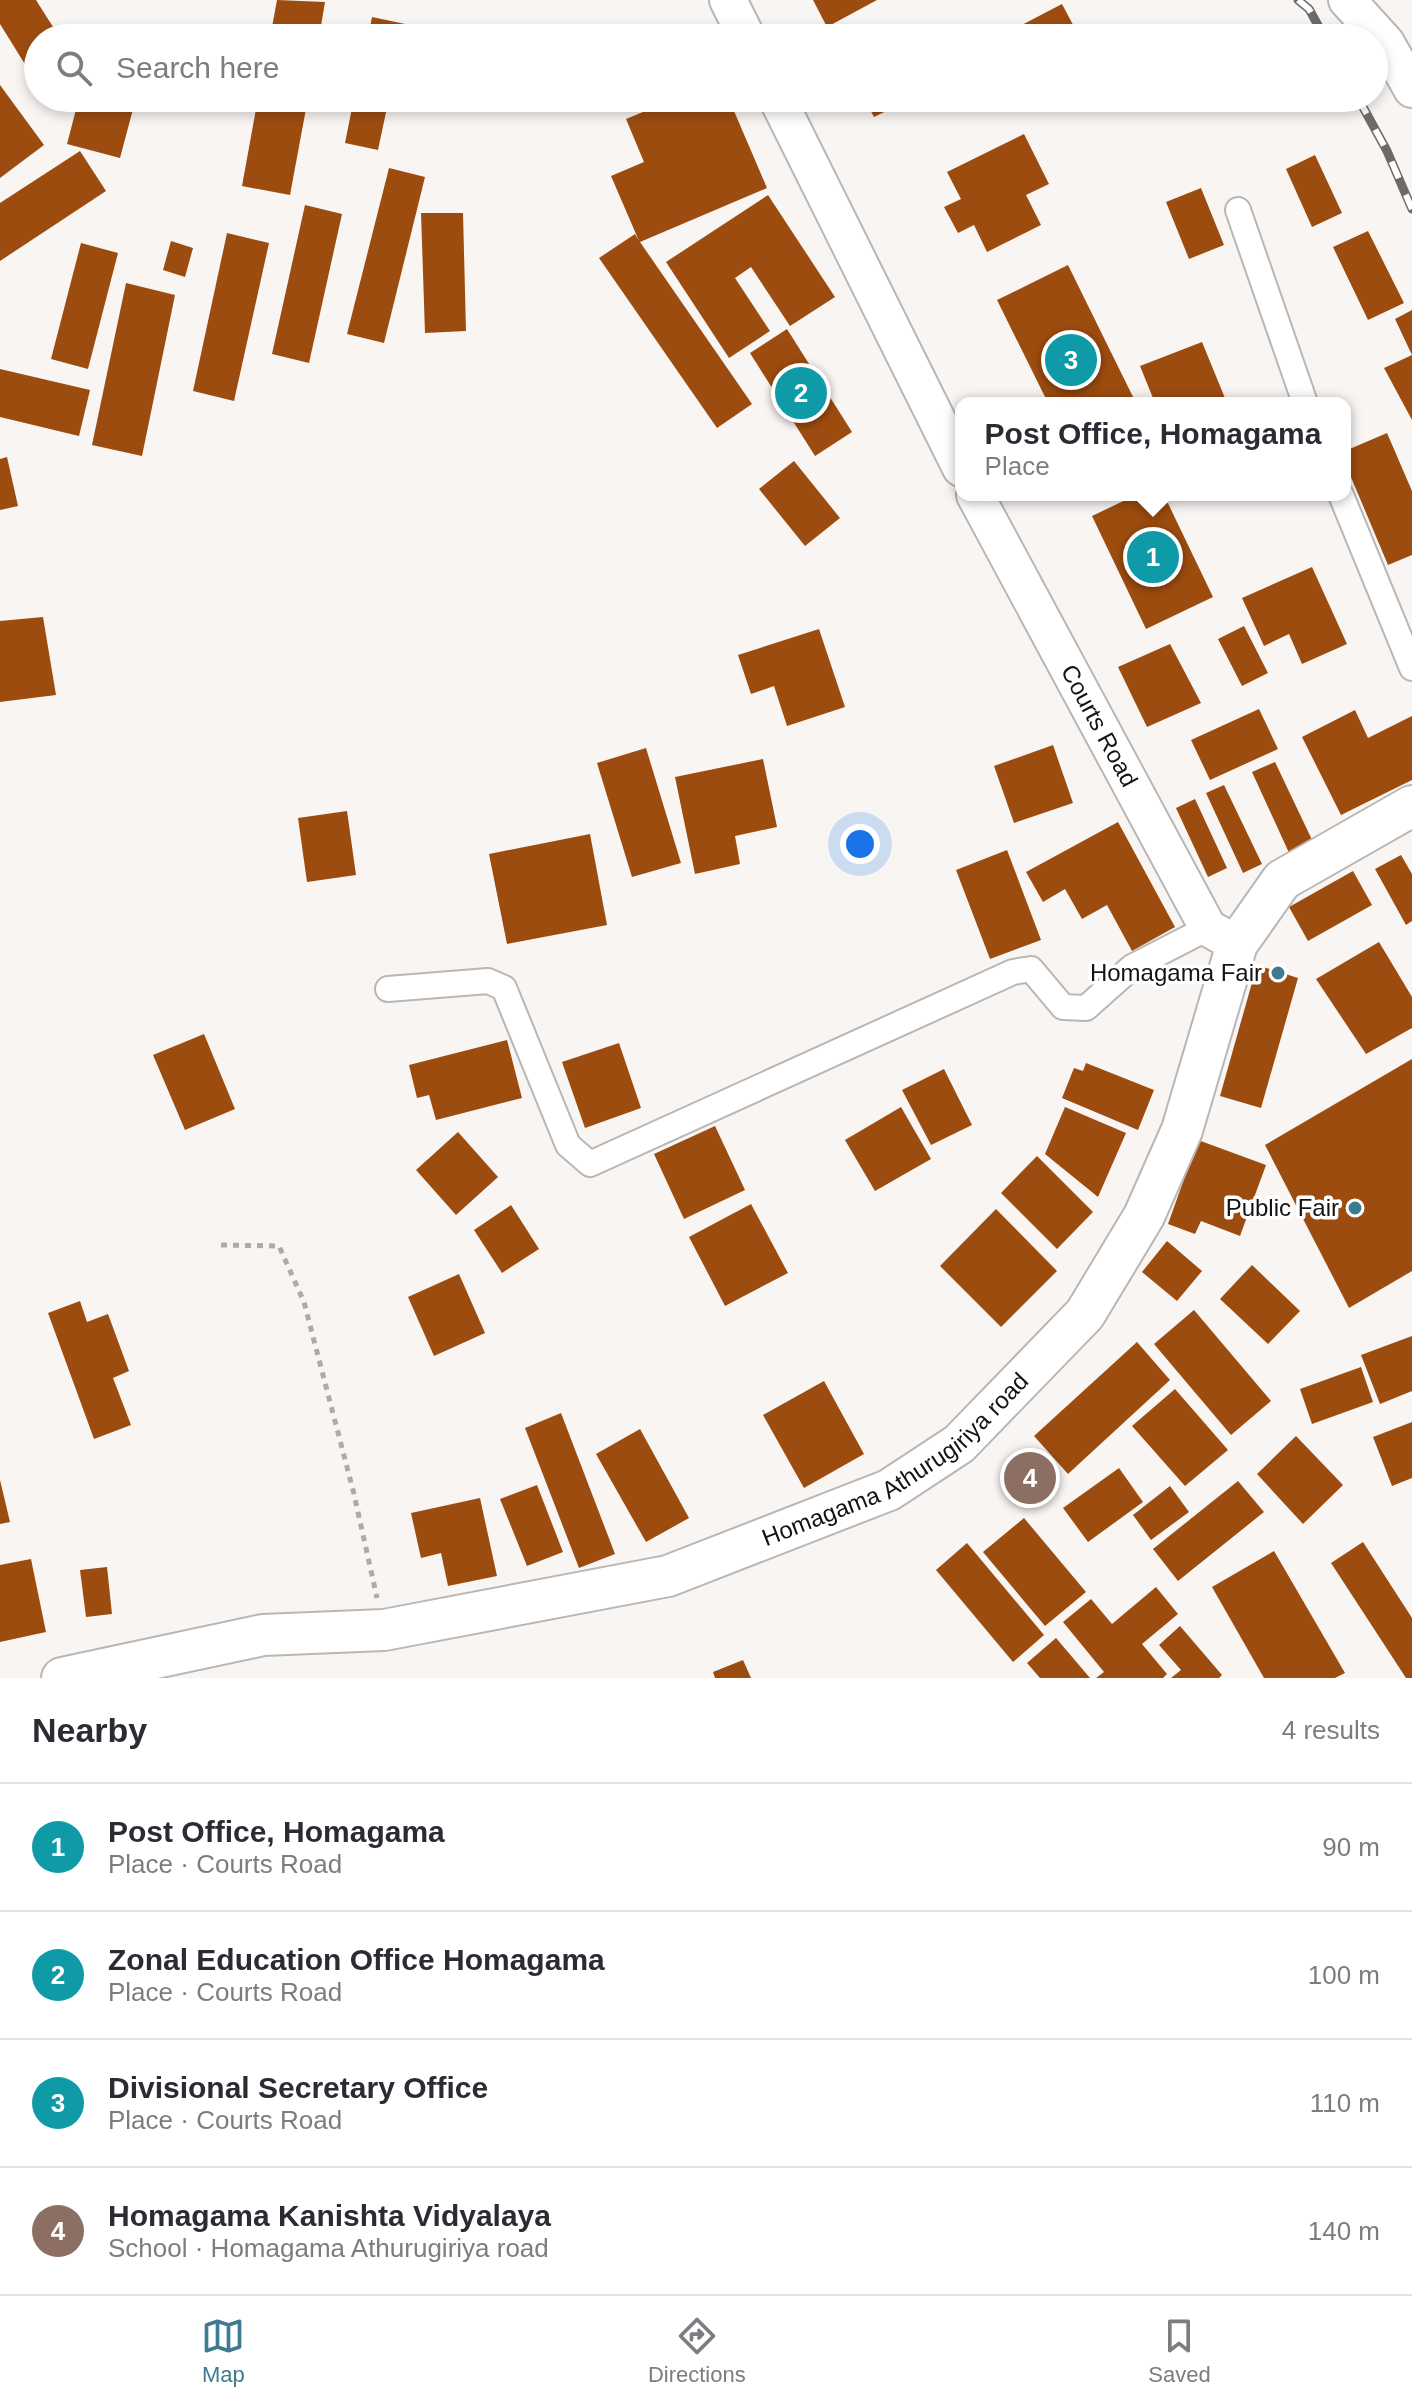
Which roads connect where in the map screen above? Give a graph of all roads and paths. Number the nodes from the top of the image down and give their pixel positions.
1 (728, 0) edge
2 (1347, 0) edge
3 (740, 24) edge
4 (1369, 24) edge
5 (1388, 47) edge
6 (1412, 89) edge
7 (784, 112) edge
8 (1238, 210) dead end
9 (1303, 397) edge
10 (955, 456) edge
11 (978, 501) edge
12 (1343, 501) edge
13 (1412, 668) edge
14 (1412, 806) edge
15 (1223, 936) junction
16 (388, 989) dead end
17 (221, 1245) dead end
18 (384, 1630) junction
19 (62, 1678) edge

1 - 3 street
2 - 4 street
5 - 6 street
7 - 10 street
8 - 9 street
11 - 15 street, Courts Road
12 - 13 street
14 - 15 main road, Homagama Athurugiriya road
15 - 16 street
15 - 18 main road, Homagama Athurugiriya road
17 - 18 path
18 - 19 main road, Homagama Athurugiriya road

